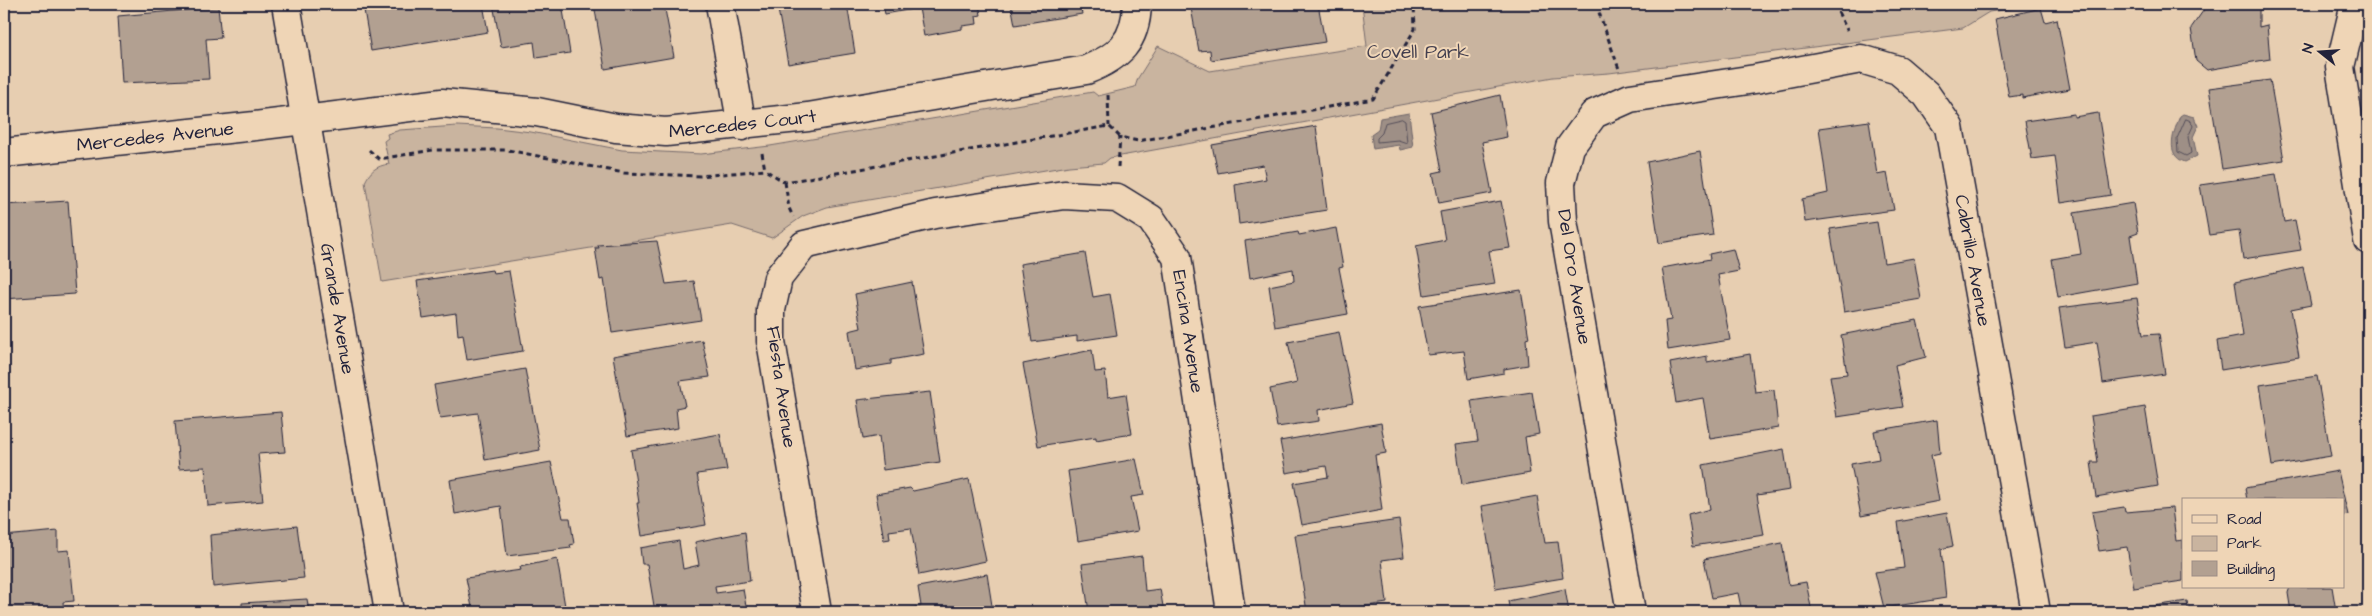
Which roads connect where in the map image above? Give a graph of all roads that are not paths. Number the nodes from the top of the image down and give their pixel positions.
1 (286, 4) edge
2 (720, 4) edge
3 (1137, 4) edge
4 (2355, 4) edge
5 (1756, 79) joint
6 (307, 119) junction
7 (742, 126) junction
8 (4, 153) edge
9 (935, 214) joint
10 (2368, 240) edge
11 (389, 612) edge
12 (817, 612) edge
13 (1232, 612) edge
14 (1632, 612) edge
15 (2036, 612) edge

1 - 6 street, Grande Avenue
2 - 7 street
3 - 7 street, Mercedes Court
4 - 10 street
5 - 14 street, Del Oro Avenue
5 - 15 street, Cabrillo Avenue
6 - 7 street, Mercedes Court
6 - 8 street, Mercedes Avenue
6 - 11 street, Grande Avenue
9 - 12 street, Fiesta Avenue
9 - 13 street, Encina Avenue

